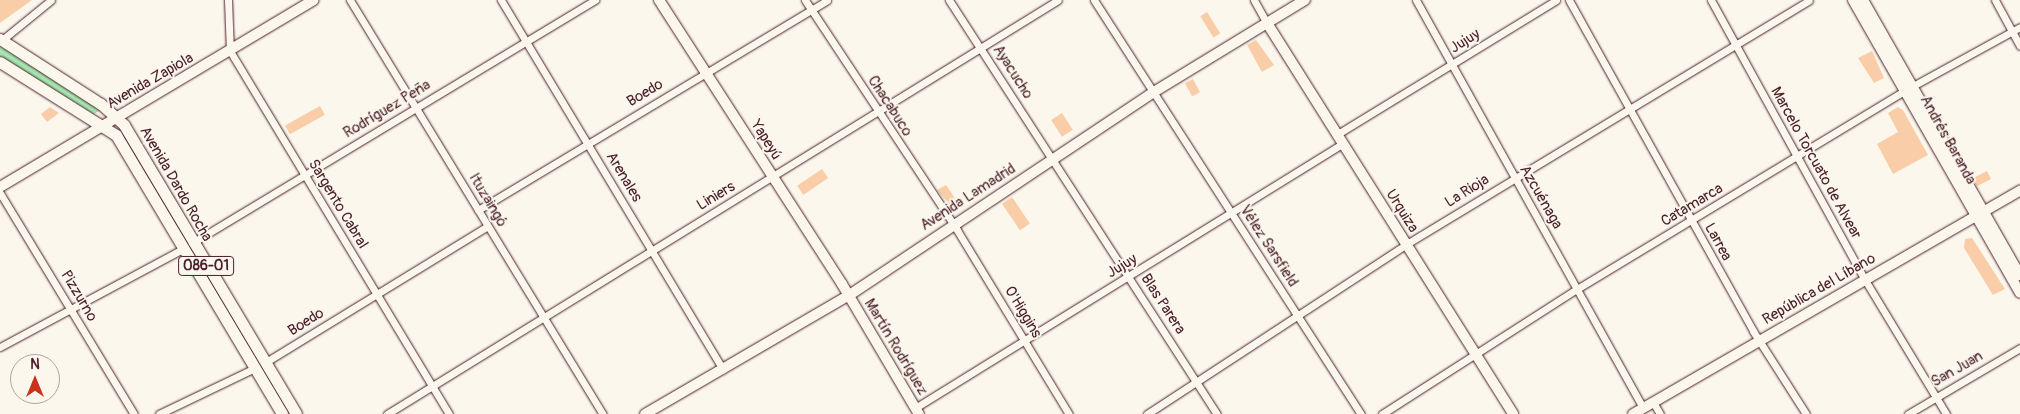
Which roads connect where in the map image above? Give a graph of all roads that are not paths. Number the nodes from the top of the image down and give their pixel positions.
1 (51, 0) edge
2 (228, 0) edge
3 (314, 0) edge
4 (350, 0) edge
5 (500, 0) edge
6 (595, 0) edge
7 (659, 0) edge
8 (805, 0) edge
9 (827, 0) edge
10 (950, 0) edge
11 (1058, 0) edge
12 (1094, 0) edge
13 (1254, 0) edge
14 (1305, 0) edge
15 (1416, 0) edge
16 (1556, 0) edge
17 (1569, 0) edge
18 (1711, 0) edge
19 (1809, 0) edge
20 (1853, 0) edge
21 (1863, 0) edge
22 (1995, 0) edge
23 (811, 10) junction
24 (1267, 23) junction
25 (2020, 27) edge
26 (2012, 32) junction
27 (1, 39) edge
28 (526, 42) junction
29 (1735, 44) junction
30 (2020, 46) edge
31 (980, 48) junction
32 (230, 51) junction
33 (0, 62) edge
34 (1451, 65) junction
35 (706, 72) junction
36 (1908, 90) junction
37 (1154, 92) junction
38 (416, 108) junction
39 (1629, 108) junction
40 (878, 113) junction
41 (117, 117) junction
42 (104, 126) junction
43 (1339, 139) junction
44 (588, 143) junction
45 (1797, 158) junction
46 (1054, 159) junction
47 (304, 174) junction
48 (772, 178) junction
49 (1514, 178) junction
50 (0, 187) edge
51 (2020, 191) edge
52 (0, 193) edge
53 (478, 210) junction
54 (1232, 214) junction
55 (1979, 216) junction
56 (1691, 222) junction
57 (953, 225) junction
58 (488, 226) junction
59 (1405, 245) junction
60 (187, 246) junction
61 (652, 250) junction
62 (2020, 275) edge
63 (1129, 278) junction
64 (1865, 280) junction
65 (1578, 289) junction
66 (2020, 293) edge
67 (376, 295) junction
68 (848, 296) junction
69 (71, 309) junction
70 (1297, 316) junction
71 (544, 317) junction
72 (1024, 340) junction
73 (1760, 340) junction
74 (0, 347) edge
75 (2020, 348) edge
76 (1475, 352) junction
77 (266, 362) junction
78 (255, 368) junction
79 (723, 368) junction
80 (1196, 381) junction
81 (431, 386) junction
82 (1936, 398) junction
83 (1653, 402) junction
84 (1643, 408) junction
85 (917, 411) edge
86 (134, 414) edge
87 (159, 414) edge
88 (282, 414) edge
89 (296, 414) edge
90 (387, 414) edge
91 (449, 414) edge
92 (603, 414) edge
93 (645, 414) edge
94 (1069, 414) edge
95 (1146, 414) edge
96 (1217, 414) edge
97 (1360, 414) edge
98 (1382, 414) edge
99 (1513, 414) edge
100 (1633, 414) edge
101 (1660, 414) edge
102 (1806, 414) edge
103 (1908, 414) edge
104 (1946, 414) edge

1 - 27 street
2 - 32 street, Sargento Cabral
3 - 32 street, Avenida Zapiola
4 - 38 street, Ituzaingó
5 - 28 street, Arenales
6 - 28 street, Rodríguez Peña
7 - 35 street, Yapeyú
8 - 23 street, Chacabuco
9 - 23 street, Boedo
10 - 31 street, Ayacucho
11 - 31 street, Liniers
12 - 37 street, Vélez Sarsfield
13 - 24 street
14 - 24 street, Avenida Lamadrid
15 - 34 street, Azcuénaga
16 - 34 street, Jujuy
17 - 39 street, Larrea
18 - 29 street, Marcelo Torcuato de Alvear
19 - 29 street, La Rioja
20 - 36 street, Andrés Baranda
21 - 36 street, Andrés Baranda
22 - 26 street
23 - 35 street, Boedo
23 - 40 street, Chacabuco
24 - 37 street, Avenida Lamadrid
24 - 43 street, Urquiza
25 - 26 street, Catamarca
26 - 30 street
26 - 36 street, Catamarca
27 - 41 main road, Avenida Dardo Rocha / 086-01
28 - 38 street, Rodríguez Peña
28 - 44 street, Arenales
29 - 39 street, La Rioja
29 - 45 street, Marcelo Torcuato de Alvear
31 - 40 street, Liniers
31 - 46 street, Ayacucho
32 - 41 street, Avenida Zapiola
32 - 47 street, Sargento Cabral
33 - 42 main road, Avenida Dardo Rocha / 086-01
34 - 43 street, Jujuy
34 - 49 street, Azcuénaga
35 - 44 street, Boedo
35 - 48 street, Yapeyú
36 - 45 street, Catamarca
36 - 55 street, Andrés Baranda
37 - 46 street, Avenida Lamadrid
37 - 54 street, Vélez Sarsfield
38 - 47 street, Rodríguez Peña
38 - 53 street, Ituzaingó
39 - 49 street, La Rioja
39 - 56 street, Larrea
40 - 48 street, Liniers
40 - 57 street, Chacabuco
41 - 42 street, Avenida Zapiola
41 - 60 main road, Avenida Dardo Rocha / 086-01
42 - 50 street, Avenida Zapiola
42 - 60 main road, Avenida Dardo Rocha / 086-01
43 - 54 street, Jujuy
43 - 59 street, Urquiza
44 - 53 street, Boedo
44 - 61 street, Arenales
45 - 56 street, Catamarca
45 - 64 street, Marcelo Torcuato de Alvear
46 - 57 street, Avenida Lamadrid
46 - 63 street, Blas Parera
47 - 60 street, Rodríguez Peña
47 - 67 street, Sargento Cabral
48 - 61 street, Liniers
48 - 68 street, Yapeyú
49 - 59 street, La Rioja
49 - 65 street, Azcuénaga
51 - 55 street, República del Líbano
52 - 69 street, Pizzurno
53 - 58 street, Ituzaingó
54 - 63 street, Jujuy
54 - 70 street, Vélez Sarsfield
55 - 62 street, Andrés Baranda
55 - 64 street, República del Líbano
55 - 66 street, Andrés Baranda
56 - 65 street, Catamarca
56 - 73 street, Larrea
57 - 68 street, Avenida Lamadrid
57 - 72 street, O'Higgins
58 - 67 street, Boedo
58 - 71 street, Ituzaingó
59 - 70 street, La Rioja
59 - 76 street, Urquiza
60 - 69 street, Rodríguez Peña
60 - 77 main road, Avenida Dardo Rocha / 086-01
60 - 78 main road, Avenida Dardo Rocha / 086-01
61 - 71 street, Liniers
61 - 79 street, Arenales
63 - 72 street, Jujuy
63 - 80 street, Blas Parera
64 - 73 street, República del Líbano
64 - 82 street, Marcelo Torcuato de Alvear
65 - 76 street, Catamarca
65 - 84 street, Azcuénaga
67 - 77 street, Boedo
67 - 81 street, Sargento Cabral
68 - 79 street, Avenida Lamadrid
68 - 85 street, Martín Rodríguez
69 - 74 street, Rodríguez Peña
69 - 86 street, Pizzurno
70 - 80 street, La Rioja
70 - 97 street, Vélez Sarsfield
71 - 81 street, Liniers
71 - 92 street, Ituzaingó
72 - 85 street, Jujuy
72 - 94 street, O'Higgins
73 - 83 street, República del Líbano
73 - 102 street, Larrea
75 - 82 street, San Juan
76 - 98 street, Catamarca
76 - 99 street, Urquiza
77 - 89 main road, Avenida Dardo Rocha / 086-01
78 - 87 street
78 - 88 main road, Avenida Dardo Rocha / 086-01
79 - 93 street, Avenida Lamadrid
80 - 95 street, La Rioja
80 - 96 street, Blas Parera
81 - 90 street, Liniers
81 - 91 street, Sargento Cabral
82 - 103 street, San Juan
82 - 104 street, Marcelo Torcuato de Alvear
83 - 84 street, República del Líbano
83 - 101 street
84 - 100 street, República del Líbano

